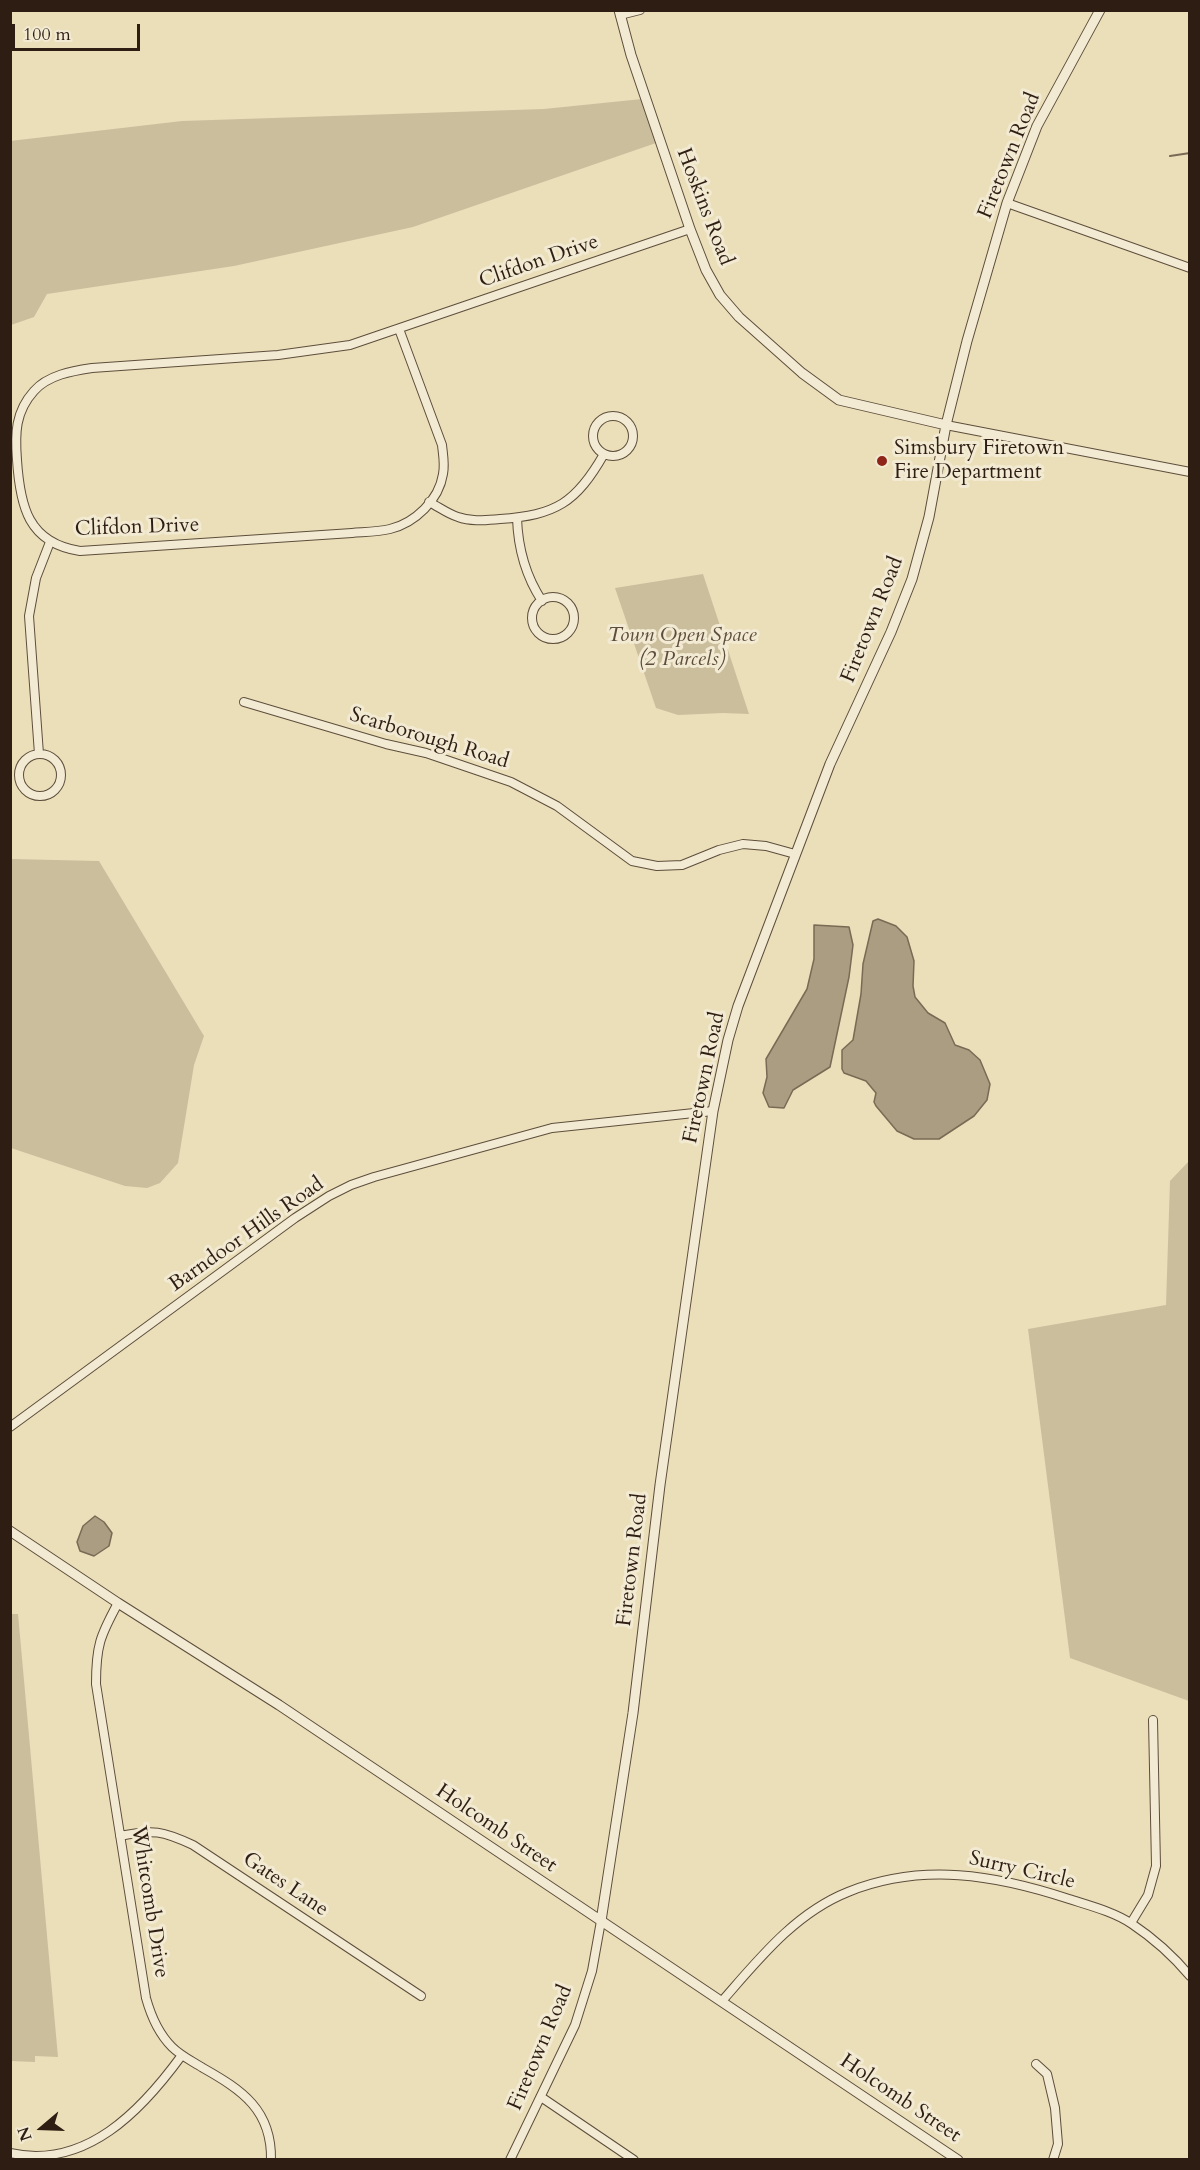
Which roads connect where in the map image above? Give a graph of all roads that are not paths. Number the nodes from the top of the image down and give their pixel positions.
1 (640, 10) edge
2 (1100, 10) edge
3 (620, 13) edge
4 (1007, 203) junction
5 (690, 229) junction
6 (1190, 268) edge
7 (399, 329) junction
8 (946, 425) junction
9 (604, 454) junction
10 (1190, 472) edge
11 (429, 502) junction
12 (517, 518) junction
13 (51, 542) junction
14 (542, 600) junction
15 (244, 702) dead end
16 (39, 754) junction
17 (795, 854) junction
18 (713, 1111) junction
19 (10, 1427) edge
20 (10, 1531) edge
21 (118, 1603) junction
22 (1153, 1720) dead end
23 (120, 1836) junction
24 (601, 1921) junction
25 (1131, 1923) junction
26 (1190, 1976) edge
27 (421, 1996) dead end
28 (722, 2001) junction
29 (182, 2055) junction
30 (1036, 2064) dead end
31 (541, 2097) junction
32 (10, 2153) edge
33 (271, 2160) edge
34 (510, 2160) edge
35 (634, 2160) edge
36 (958, 2160) edge
37 (1053, 2160) edge

1 - 3 street
2 - 4 street, Firetown Road
3 - 5 street, Hoskins Road
4 - 6 street
4 - 8 street, Firetown Road
5 - 7 street, Clifdon Drive
5 - 8 street, Hoskins Road
7 - 11 street, Clifdon Drive
7 - 13 street, Clifdon Drive
8 - 10 street
8 - 17 street, Firetown Road
9 - 9 street
9 - 12 street
11 - 12 street
11 - 13 street, Clifdon Drive
12 - 14 street
13 - 16 street
14 - 14 street
15 - 17 street, Scarborough Road
16 - 16 street
17 - 18 street, Firetown Road
18 - 19 street, Barndoor Hills Road
18 - 24 street, Firetown Road
20 - 21 street, Holcomb Street
21 - 23 street, Whitcomb Drive
21 - 24 street, Holcomb Street
22 - 25 street
23 - 27 street, Gates Lane
23 - 29 street, Whitcomb Drive
24 - 28 street, Holcomb Street
24 - 31 street, Firetown Road
25 - 26 street, Surry Circle
25 - 28 street, Surry Circle
28 - 36 street, Holcomb Street
29 - 32 street
29 - 33 street, Whitcomb Drive
30 - 37 street
31 - 34 street, Firetown Road
31 - 35 street

